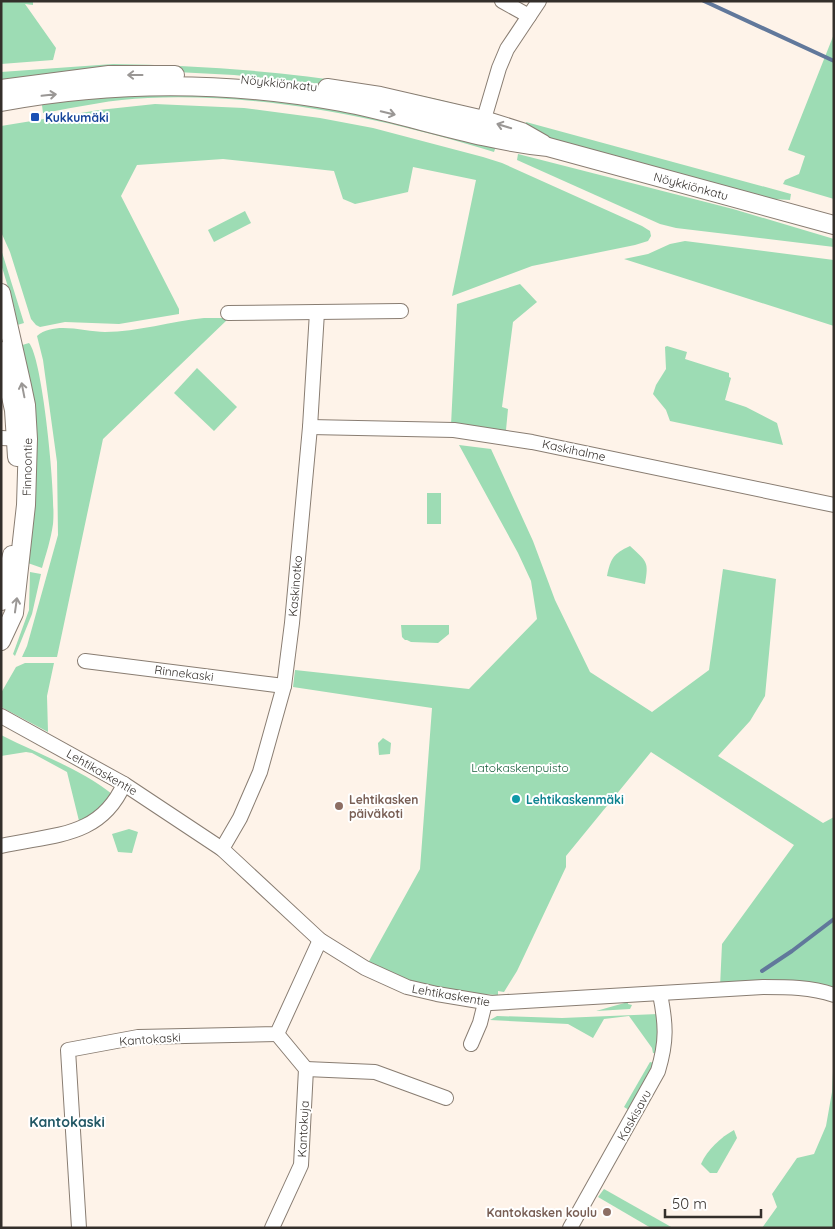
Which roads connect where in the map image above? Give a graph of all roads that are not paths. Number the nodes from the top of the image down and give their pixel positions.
1 (502, 1) edge
2 (538, 1) edge
3 (529, 16) junction
4 (1, 89) edge
5 (1, 102) edge
6 (482, 127) junction
7 (834, 226) edge
8 (1, 293) edge
9 (401, 311) dead end
10 (228, 312) dead end
11 (317, 312) junction
12 (1, 351) edge
13 (310, 427) junction
14 (15, 439) edge
15 (834, 505) edge
16 (1, 601) edge
17 (1, 641) edge
18 (85, 661) dead end
19 (284, 686) junction
20 (1, 716) edge
21 (124, 784) junction
22 (1, 846) edge
23 (222, 849) junction
24 (320, 940) junction
25 (660, 994) junction
26 (834, 995) edge
27 (484, 1003) junction
28 (278, 1034) junction
29 (471, 1044) dead end
30 (306, 1069) junction
31 (446, 1098) dead end
32 (79, 1228) edge
33 (272, 1228) edge
34 (570, 1228) edge

1 - 3 street
2 - 3 street
3 - 6 street
6 -> 4 main road, Nöykkiönkatu
5 -> 6 main road, Nöykkiönkatu
6 - 7 main road, Nöykkiönkatu
14 -> 8 main road, Finnoontie
9 - 11 street
10 - 11 street
11 - 13 street, Kaskinotko
12 - 14 main road, Finnoontie
13 - 15 street, Kaskihalme
13 - 19 street, Kaskinotko
14 - 16 main road, Finnoontie
17 -> 14 main road, Finnoontie
18 - 19 street, Rinnekaski
19 - 23 street, Kaskinotko
20 - 21 street, Lehtikaskentie
21 - 22 street
21 - 23 street, Lehtikaskentie
23 - 24 street, Lehtikaskentie
24 - 27 street, Lehtikaskentie
24 - 28 street
25 - 26 street, Lehtikaskentie
25 - 27 street, Lehtikaskentie
25 - 34 street, Kaskisavu
27 - 29 street
28 - 30 street
28 - 32 street, Kantokaski
30 - 31 street
30 - 33 street, Kantokuja

